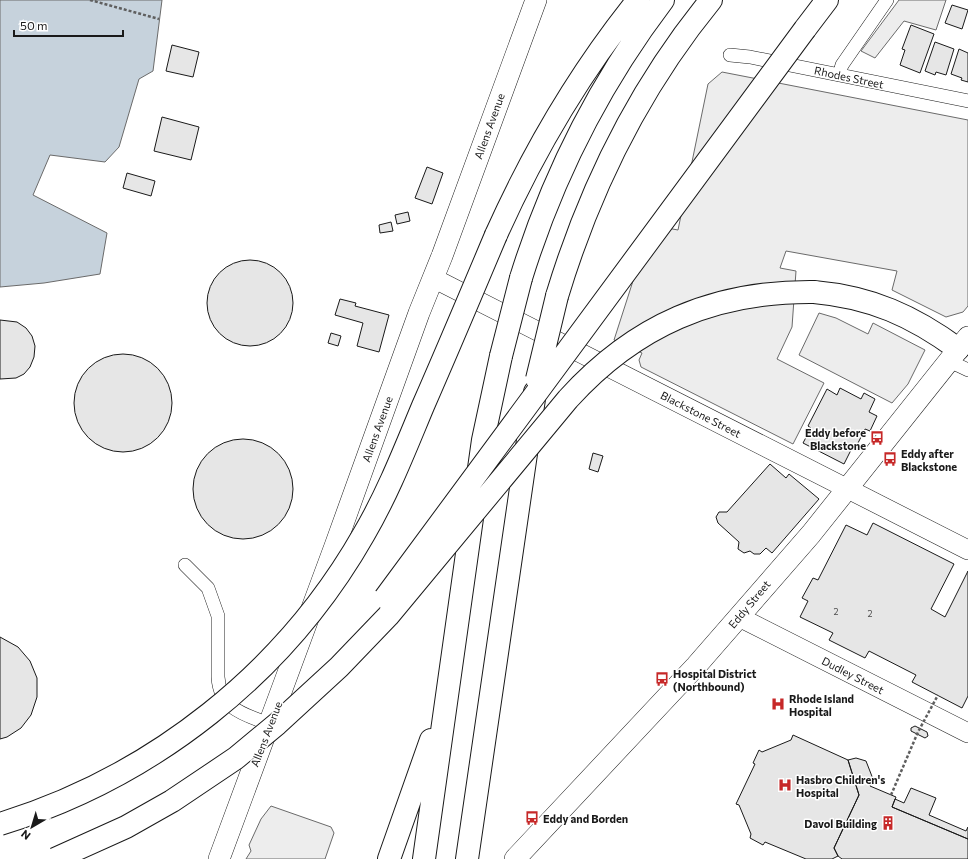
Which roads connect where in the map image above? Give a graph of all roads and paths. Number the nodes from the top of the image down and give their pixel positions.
1 (90, 0) edge
2 (536, 0) edge
3 (638, 0) edge
4 (663, 0) edge
5 (710, 0) edge
6 (826, 0) edge
7 (887, 0) edge
8 (159, 19) dead end
9 (730, 55) dead end
10 (839, 75) junction
11 (968, 101) edge
12 (433, 278) junction
13 (958, 349) edge
14 (968, 370) edge
15 (848, 489) junction
16 (968, 550) edge
17 (185, 564) dead end
18 (739, 616) junction
19 (315, 687) junction
20 (447, 695) junction
21 (938, 695) dead end
22 (269, 724) junction
23 (968, 733) edge
24 (891, 795) dead end
25 (0, 824) edge
26 (55, 859) edge
27 (219, 859) edge
28 (389, 859) edge
29 (424, 859) edge
30 (467, 859) edge
31 (515, 859) edge

1 - 8 path
2 - 12 main road, Allens Avenue
3 - 25 highway, bridge
4 - 20 highway, bridge
5 - 30 highway, bridge
6 - 19 highway, bridge
7 - 10 street
9 - 10 street, Rhodes Street
10 - 11 street, Rhodes Street
12 - 15 street, Blackstone Street
12 - 22 main road, Allens Avenue
13 - 14 street
13 - 15 main road, Eddy Street
13 - 19 highway, bridge
15 - 16 street, Blackstone Street
15 - 18 main road, Eddy Street
17 - 22 street
18 - 23 street, Dudley Street
18 - 31 main road, Eddy Street
19 - 26 highway, bridge
20 - 28 highway
20 - 29 highway
21 - 24 path, bridge
22 - 27 main road, Allens Avenue

